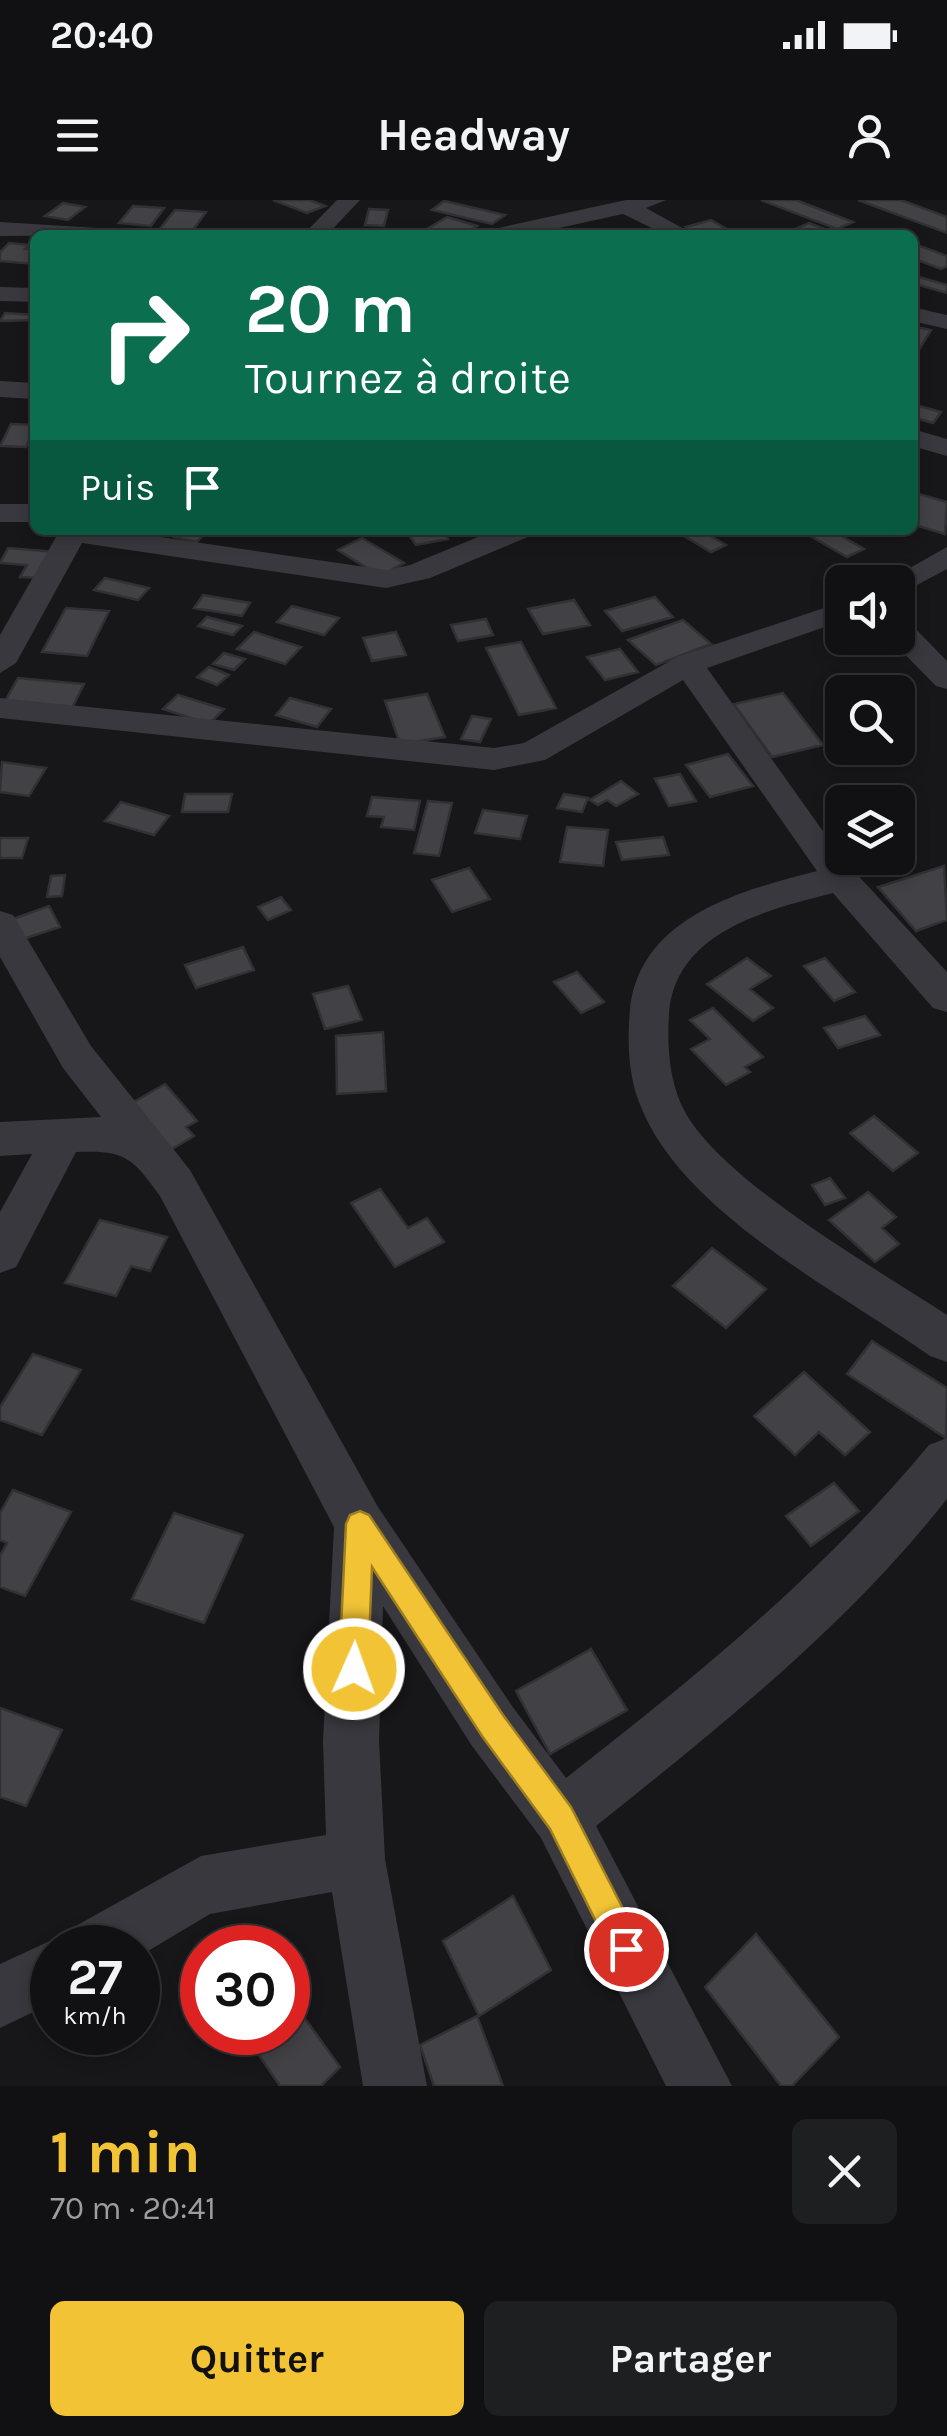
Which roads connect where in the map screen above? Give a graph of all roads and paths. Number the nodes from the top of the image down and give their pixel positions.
1 (350, 200) edge
2 (655, 200) edge
3 (628, 208) junction
4 (0, 229) edge
5 (319, 230) edge
6 (522, 230) edge
7 (674, 230) edge
8 (30, 231) edge
9 (0, 294) edge
10 (30, 295) edge
11 (918, 315) edge
12 (947, 322) edge
13 (0, 389) edge
14 (30, 391) edge
15 (918, 439) edge
16 (947, 448) edge
17 (0, 513) edge
18 (30, 514) edge
19 (72, 535) edge
20 (100, 535) edge
21 (503, 535) edge
22 (947, 556) edge
23 (915, 576) edge
24 (825, 617) edge
25 (915, 646) edge
26 (0, 662) edge
27 (688, 664) junction
28 (947, 679) edge
29 (0, 708) edge
30 (841, 878) junction
31 (0, 924) edge
32 (947, 998) edge
33 (63, 1136) junction
34 (0, 1139) edge
35 (147, 1146) junction
36 (0, 1254) edge
37 (947, 1341) edge
38 (947, 1461) edge
39 (360, 1524) junction
40 (560, 1818) junction
41 (356, 1859) junction
42 (134, 1925) edge
43 (30, 1981) edge
44 (0, 1997) edge
45 (395, 2086) edge
46 (700, 2086) edge

1 - 5 street
2 - 3 street
3 - 6 street
3 - 7 street
4 - 8 street
9 - 10 street
11 - 12 street
13 - 14 street
15 - 16 street
17 - 18 street
19 - 26 street
20 - 21 street
22 - 23 street
24 - 27 street
25 - 28 street
27 - 29 street
27 - 30 street
30 - 32 street
30 - 37 street
31 - 35 street
33 - 34 street
33 - 35 street
33 - 36 street
35 - 39 street
38 - 40 street
39 - 40 street
39 - 41 street
40 - 46 street
41 - 42 street
41 - 45 street
43 - 44 street

